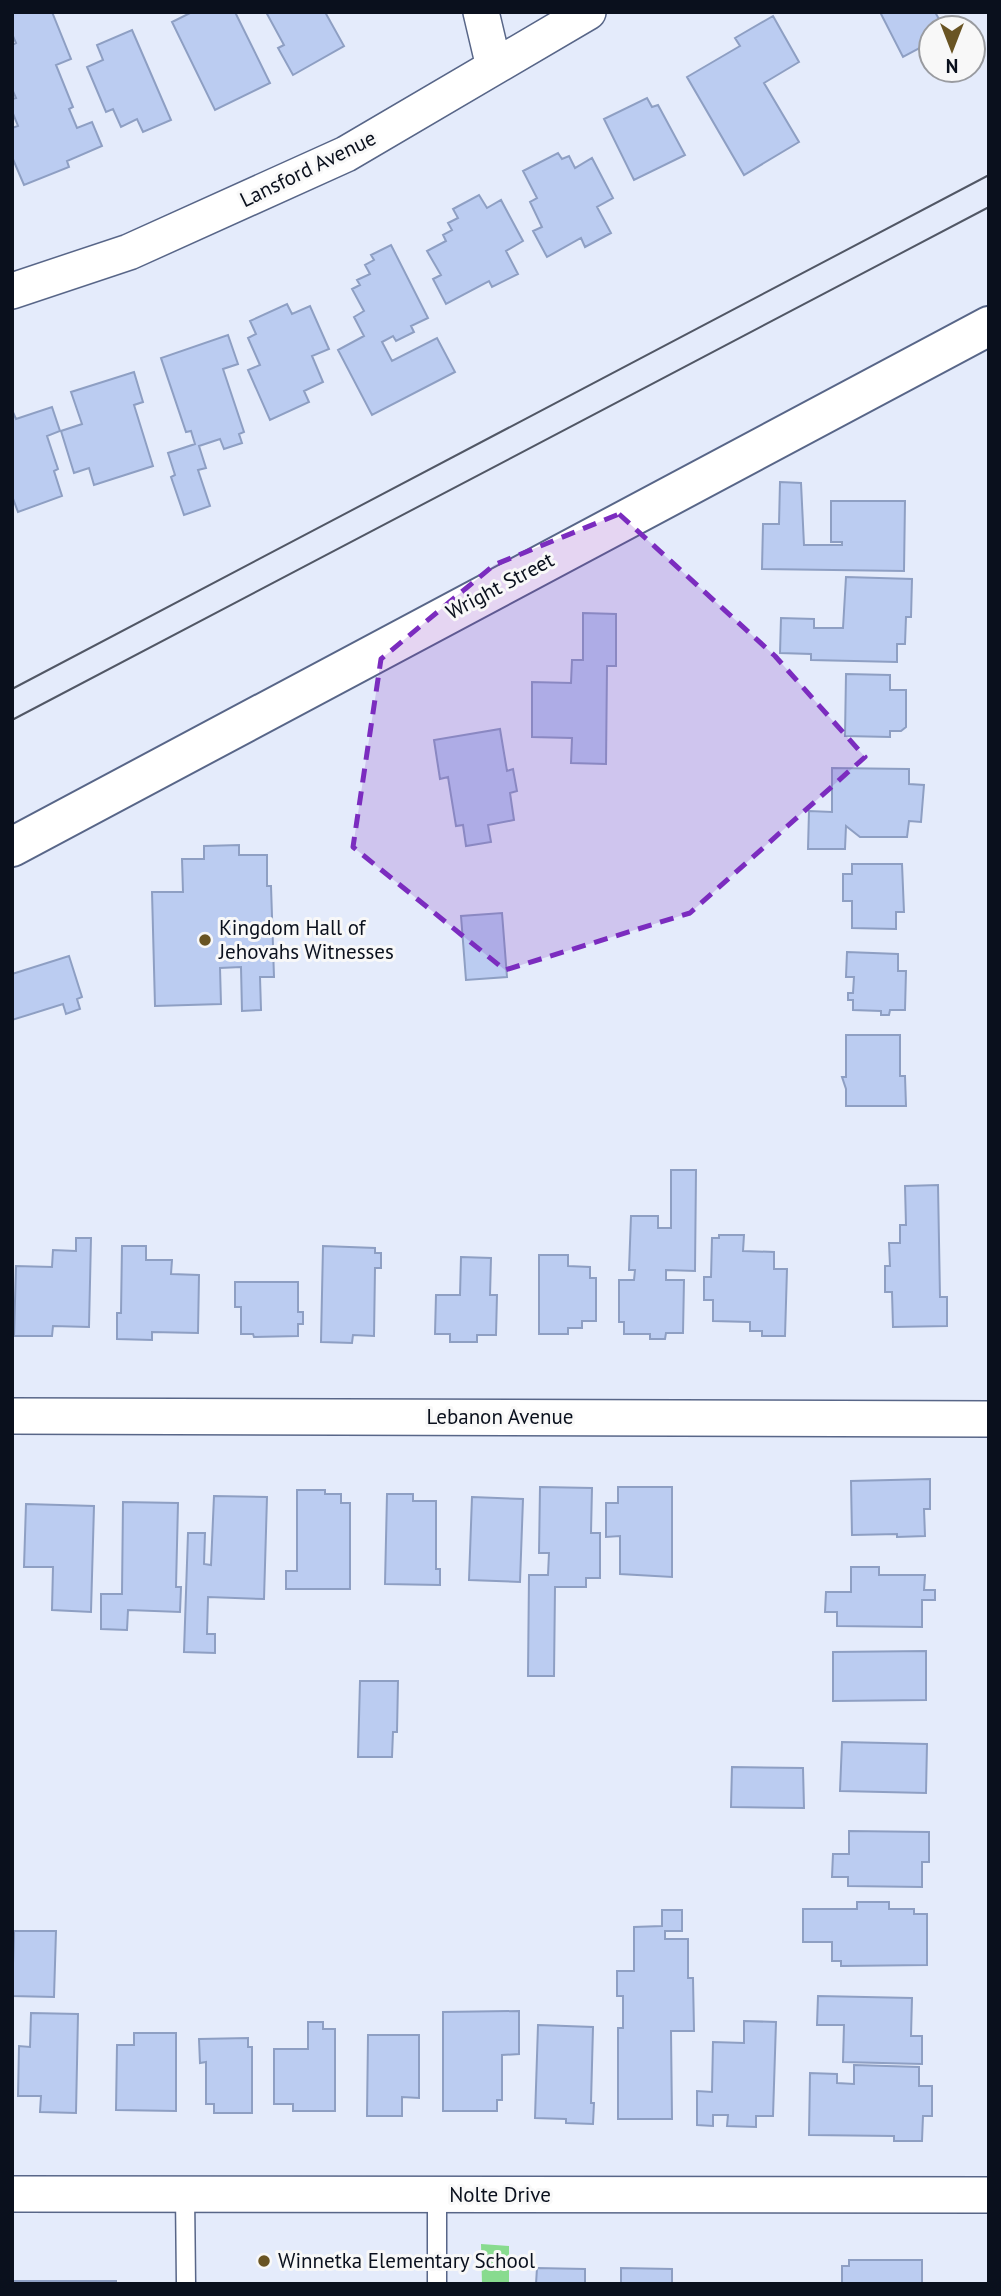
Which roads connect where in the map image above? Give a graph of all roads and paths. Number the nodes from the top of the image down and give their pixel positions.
1 (481, 12) edge
2 (588, 12) edge
3 (494, 67) junction
4 (12, 291) edge
5 (989, 327) edge
6 (12, 847) edge
7 (12, 1416) edge
8 (989, 1419) edge
9 (12, 2194) edge
10 (185, 2194) junction
11 (438, 2195) junction
12 (989, 2195) edge
13 (186, 2284) edge
14 (437, 2284) edge

1 - 3 street
2 - 3 street, Lansford Avenue
3 - 4 street, Lansford Avenue
5 - 6 street, Wright Street
7 - 8 street, Lebanon Avenue
9 - 10 street, Nolte Drive
10 - 11 street, Nolte Drive
10 - 13 lane
11 - 12 street, Nolte Drive
11 - 14 lane

